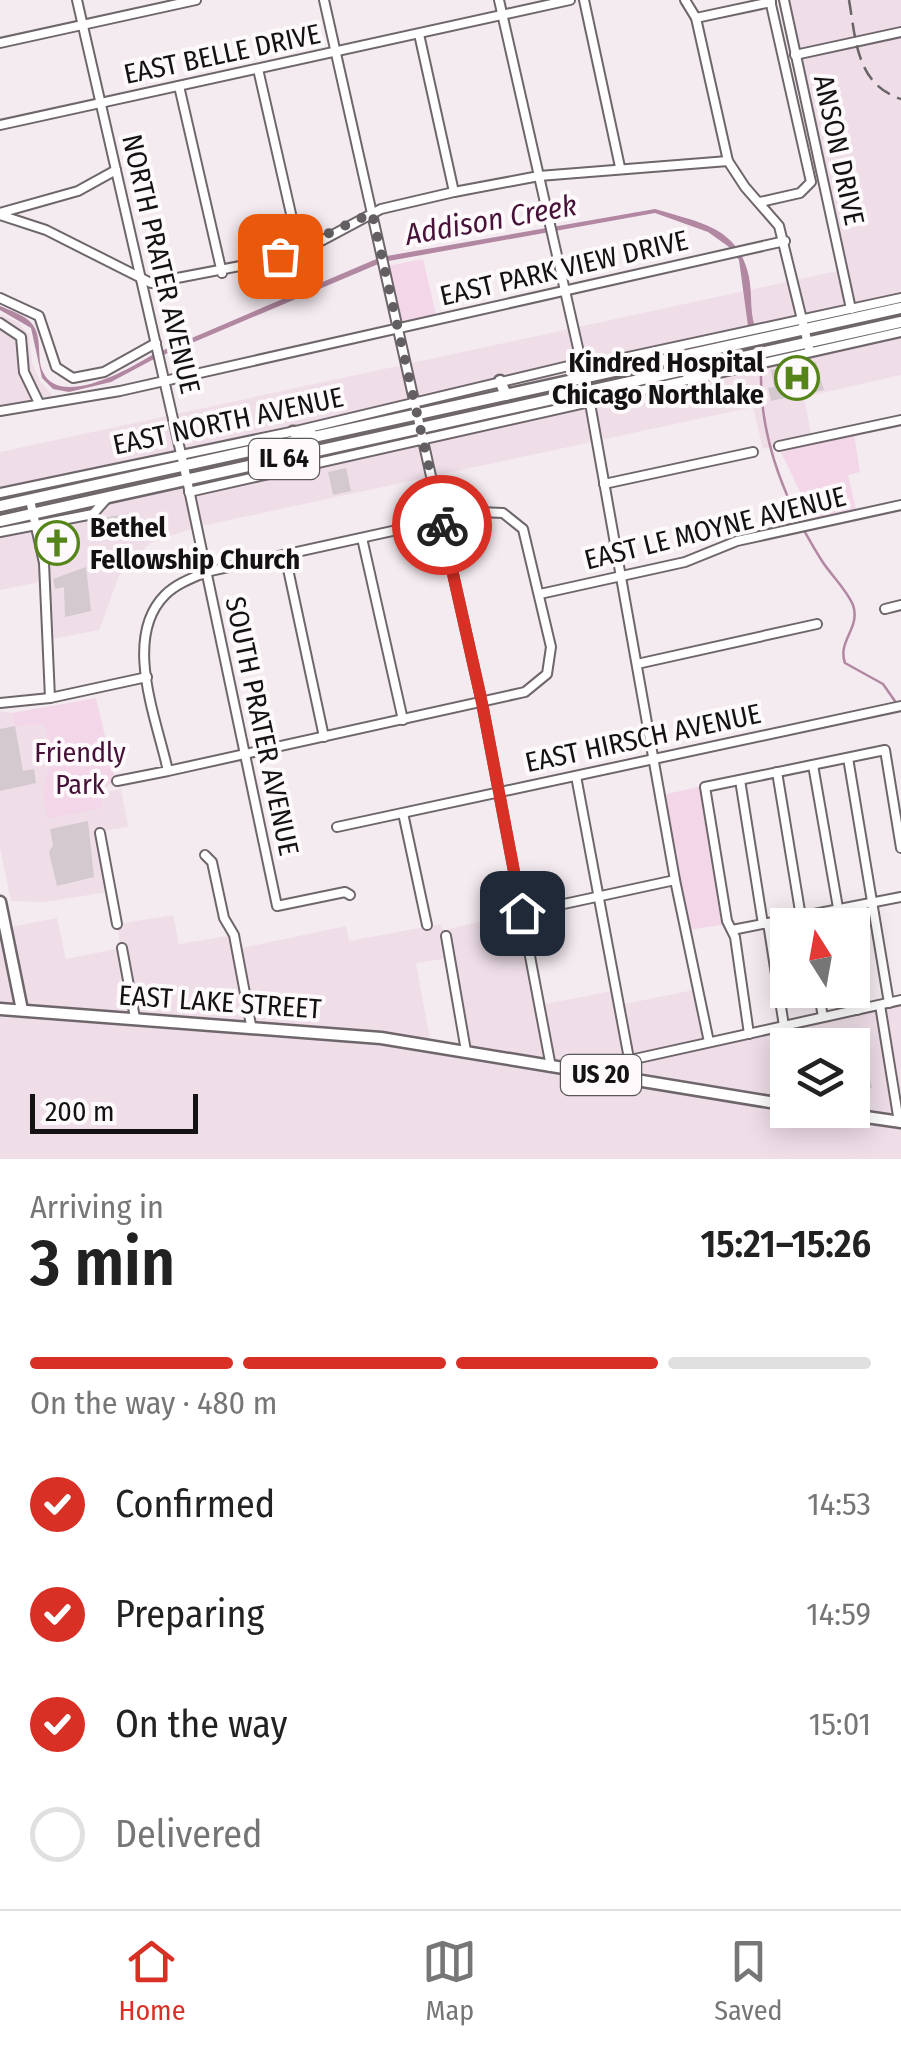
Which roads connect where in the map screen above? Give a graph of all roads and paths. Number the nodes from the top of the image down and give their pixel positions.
1 (77, 0) edge
2 (196, 0) edge
3 (324, 0) edge
4 (499, 0) edge
5 (570, 0) edge
6 (584, 0) edge
7 (685, 0) edge
8 (784, 0) edge
9 (771, 1) edge
10 (502, 15) junction
11 (696, 18) junction
12 (83, 25) junction
13 (901, 32) edge
14 (418, 34) junction
15 (0, 43) edge
16 (336, 52) junction
17 (795, 55) junction
18 (258, 69) junction
19 (179, 86) junction
20 (101, 104) junction
21 (0, 125) edge
22 (728, 161) junction
23 (620, 168) junction
24 (116, 170) junction
25 (539, 176) junction
26 (454, 192) junction
27 (760, 202) junction
28 (372, 213) junction
29 (0, 214) edge
30 (785, 241) junction
31 (300, 249) junction
32 (222, 272) junction
33 (142, 282) junction
34 (564, 290) junction
35 (0, 298) edge
36 (901, 298) edge
37 (901, 308) edge
38 (851, 309) junction
39 (901, 322) edge
40 (0, 323) edge
41 (803, 324) junction
42 (399, 328) junction
43 (901, 332) edge
44 (684, 345) junction
45 (156, 346) junction
46 (717, 348) junction
47 (809, 348) junction
48 (586, 364) junction
49 (676, 372) junction
50 (706, 375) junction
51 (585, 378) junction
52 (164, 379) junction
53 (500, 381) junction
54 (506, 394) junction
55 (589, 396) junction
56 (40, 403) junction
57 (417, 409) junction
58 (0, 411) edge
59 (482, 415) junction
60 (515, 417) junction
61 (901, 420) edge
62 (293, 432) junction
63 (422, 432) junction
64 (323, 435) junction
65 (778, 446) dead end
66 (753, 452) dead end
67 (182, 461) junction
68 (604, 484) junction
69 (188, 486) junction
70 (0, 493) edge
71 (30, 500) junction
72 (0, 506) edge
73 (901, 506) edge
74 (441, 519) junction
75 (35, 520) junction
76 (0, 521) edge
77 (0, 532) edge
78 (362, 538) junction
79 (285, 555) junction
80 (206, 572) junction
81 (621, 577) junction
82 (540, 594) junction
83 (901, 606) edge
84 (885, 608) dead end
85 (817, 624) dead end
86 (637, 664) junction
87 (148, 677) junction
88 (50, 698) junction
89 (0, 702) edge
90 (482, 703) junction
91 (896, 707) edge
92 (403, 720) junction
93 (324, 737) junction
94 (244, 754) junction
95 (848, 758) junction
96 (654, 759) junction
97 (813, 765) junction
98 (168, 770) junction
99 (777, 772) junction
100 (576, 776) junction
101 (740, 780) junction
102 (117, 781) dead end
103 (500, 792) junction
104 (403, 813) junction
105 (336, 827) dead end
106 (100, 834) dead end
107 (901, 848) edge
108 (205, 854) dead end
109 (676, 880) junction
110 (350, 894) dead end
111 (600, 896) junction
112 (901, 896) edge
113 (0, 902) edge
114 (872, 902) junction
115 (802, 908) edge
116 (838, 908) edge
117 (843, 908) edge
118 (522, 913) junction
119 (117, 924) dead end
120 (766, 924) junction
121 (770, 924) edge
122 (427, 925) dead end
123 (732, 930) junction
124 (446, 936) dead end
125 (122, 948) dead end
126 (901, 1000) edge
127 (884, 1004) junction
128 (821, 1008) edge
129 (0, 1009) edge
130 (22, 1010) junction
131 (857, 1010) joint
132 (135, 1018) junction
133 (823, 1018) junction
134 (251, 1026) junction
135 (784, 1026) junction
136 (749, 1034) junction
137 (709, 1042) junction
138 (466, 1051) junction
139 (630, 1060) junction
140 (551, 1067) junction
141 (634, 1080) junction
142 (770, 1102) edge
143 (870, 1118) edge
144 (900, 1122) edge

1 - 12 street, NORTH PRATER AVENUE
2 - 12 street
3 - 16 street
4 - 10 street
5 - 10 street, EAST BELLE DRIVE
6 - 23 street
7 - 11 street
8 - 17 street, ANSON DRIVE
9 - 11 street
9 - 27 street
10 - 14 street, EAST BELLE DRIVE
10 - 25 street
11 - 22 street
12 - 15 street
12 - 20 street, NORTH PRATER AVENUE
13 - 17 street
14 - 16 street, EAST BELLE DRIVE
14 - 26 street
16 - 18 street, EAST BELLE DRIVE
16 - 28 street
17 - 38 street, ANSON DRIVE
18 - 19 street, EAST BELLE DRIVE
18 - 31 street
19 - 20 street, EAST BELLE DRIVE
19 - 32 street
20 - 21 street, EAST BELLE DRIVE
20 - 24 street, NORTH PRATER AVENUE
22 - 23 street
22 - 27 street
23 - 25 street
24 - 29 street
24 - 33 street, NORTH PRATER AVENUE
25 - 26 street
25 - 34 street
26 - 28 street
27 - 30 street
28 - 31 street
28 - 42 street
29 - 33 street
30 - 34 street, EAST PARK VIEW DRIVE
30 - 41 street
31 - 32 street
32 - 33 street
33 - 45 street, NORTH PRATER AVENUE
34 - 42 street, EAST PARK VIEW DRIVE
34 - 48 street
35 - 45 street
36 - 38 street, EAST NORTH AVENUE
37 - 41 main road, EAST NORTH AVENUE / IL 64
38 - 41 street, EAST NORTH AVENUE
39 - 47 main road, EAST NORTH AVENUE / IL 64
40 - 56 street
41 - 44 street, EAST NORTH AVENUE
41 - 46 main road, EAST NORTH AVENUE / IL 64
41 - 47 street
42 - 52 street, EAST PARK VIEW DRIVE
42 - 57 street
43 - 47 street, EAST NORTH AVENUE
44 - 46 main road
44 - 48 street, EAST NORTH AVENUE
45 - 52 street, NORTH PRATER AVENUE
46 - 51 main road, EAST NORTH AVENUE / IL 64
47 - 49 main road, EAST NORTH AVENUE / IL 64
47 - 50 street, EAST NORTH AVENUE
48 - 51 street
48 - 53 street, EAST NORTH AVENUE
49 - 50 main road
49 - 55 main road, EAST NORTH AVENUE / IL 64
50 - 55 street, EAST NORTH AVENUE
51 - 54 main road, EAST NORTH AVENUE / IL 64
51 - 55 street
52 - 56 street, EAST PARK VIEW DRIVE
52 - 67 street, NORTH PRATER AVENUE
53 - 54 main road
53 - 57 street, EAST NORTH AVENUE
54 - 57 main road, EAST NORTH AVENUE / IL 64
55 - 59 main road, EAST NORTH AVENUE / IL 64
55 - 60 street, EAST NORTH AVENUE
55 - 68 street
56 - 58 street, EAST PARK VIEW DRIVE
57 - 62 street, EAST NORTH AVENUE
57 - 63 street
57 - 64 main road, EAST NORTH AVENUE / IL 64
59 - 60 main road
59 - 63 main road, EAST NORTH AVENUE / IL 64
60 - 63 street, EAST NORTH AVENUE
61 - 65 street
62 - 64 main road
62 - 67 street, EAST NORTH AVENUE
63 - 69 main road, EAST NORTH AVENUE / IL 64
63 - 74 street
64 - 67 main road, EAST NORTH AVENUE / IL 64
66 - 68 street
67 - 69 street, NORTH PRATER AVENUE
67 - 70 street, EAST NORTH AVENUE
67 - 71 main road, EAST NORTH AVENUE / IL 64
68 - 81 street
69 - 75 main road, EAST NORTH AVENUE / IL 64
69 - 80 street, SOUTH PRATER AVENUE
71 - 72 main road, EAST NORTH AVENUE / IL 64
71 - 75 street
73 - 81 street, EAST LE MOYNE AVENUE
74 - 78 street
74 - 82 street
74 - 90 street
75 - 76 main road, EAST NORTH AVENUE / IL 64
75 - 77 street
75 - 88 street
78 - 79 street
78 - 92 street
79 - 80 street
79 - 93 street
80 - 87 street
80 - 94 street, SOUTH PRATER AVENUE
81 - 82 street, EAST LE MOYNE AVENUE
81 - 86 street
82 - 90 street
83 - 84 street
85 - 86 street
86 - 96 street
87 - 88 street
87 - 98 street
88 - 89 street
90 - 92 street
90 - 103 street
91 - 96 street, EAST HIRSCH AVENUE
92 - 93 street
93 - 94 street
94 - 98 street
94 - 110 street, SOUTH PRATER AVENUE
95 - 97 street
95 - 107 street
95 - 114 street
96 - 100 street, EAST HIRSCH AVENUE
96 - 109 street
97 - 99 street
97 - 116 street
98 - 102 street
99 - 101 street
99 - 115 street
100 - 103 street, EAST HIRSCH AVENUE
100 - 111 street
101 - 120 street
101 - 123 street
103 - 104 street, EAST HIRSCH AVENUE
103 - 118 street
104 - 105 street, EAST HIRSCH AVENUE
104 - 122 street
106 - 119 street
108 - 134 street
109 - 111 street
109 - 137 street
111 - 118 street
111 - 139 street
112 - 114 street
113 - 130 main road
114 - 117 street
114 - 127 street
118 - 140 street
120 - 121 street
120 - 123 street
120 - 135 street
123 - 136 street
124 - 138 street
125 - 132 street
126 - 127 street
127 - 131 street
127 - 144 street
128 - 133 street
129 - 130 main road, US 20
130 - 132 main road, EAST LAKE STREET / US 20
131 - 133 street
132 - 134 main road, EAST LAKE STREET / US 20
133 - 135 street
134 - 138 main road, EAST LAKE STREET / US 20
135 - 136 street
136 - 137 street
137 - 139 street
138 - 140 main road, US 20
139 - 141 street
140 - 141 main road, US 20
141 - 142 main road, US 20
143 - 144 main road

